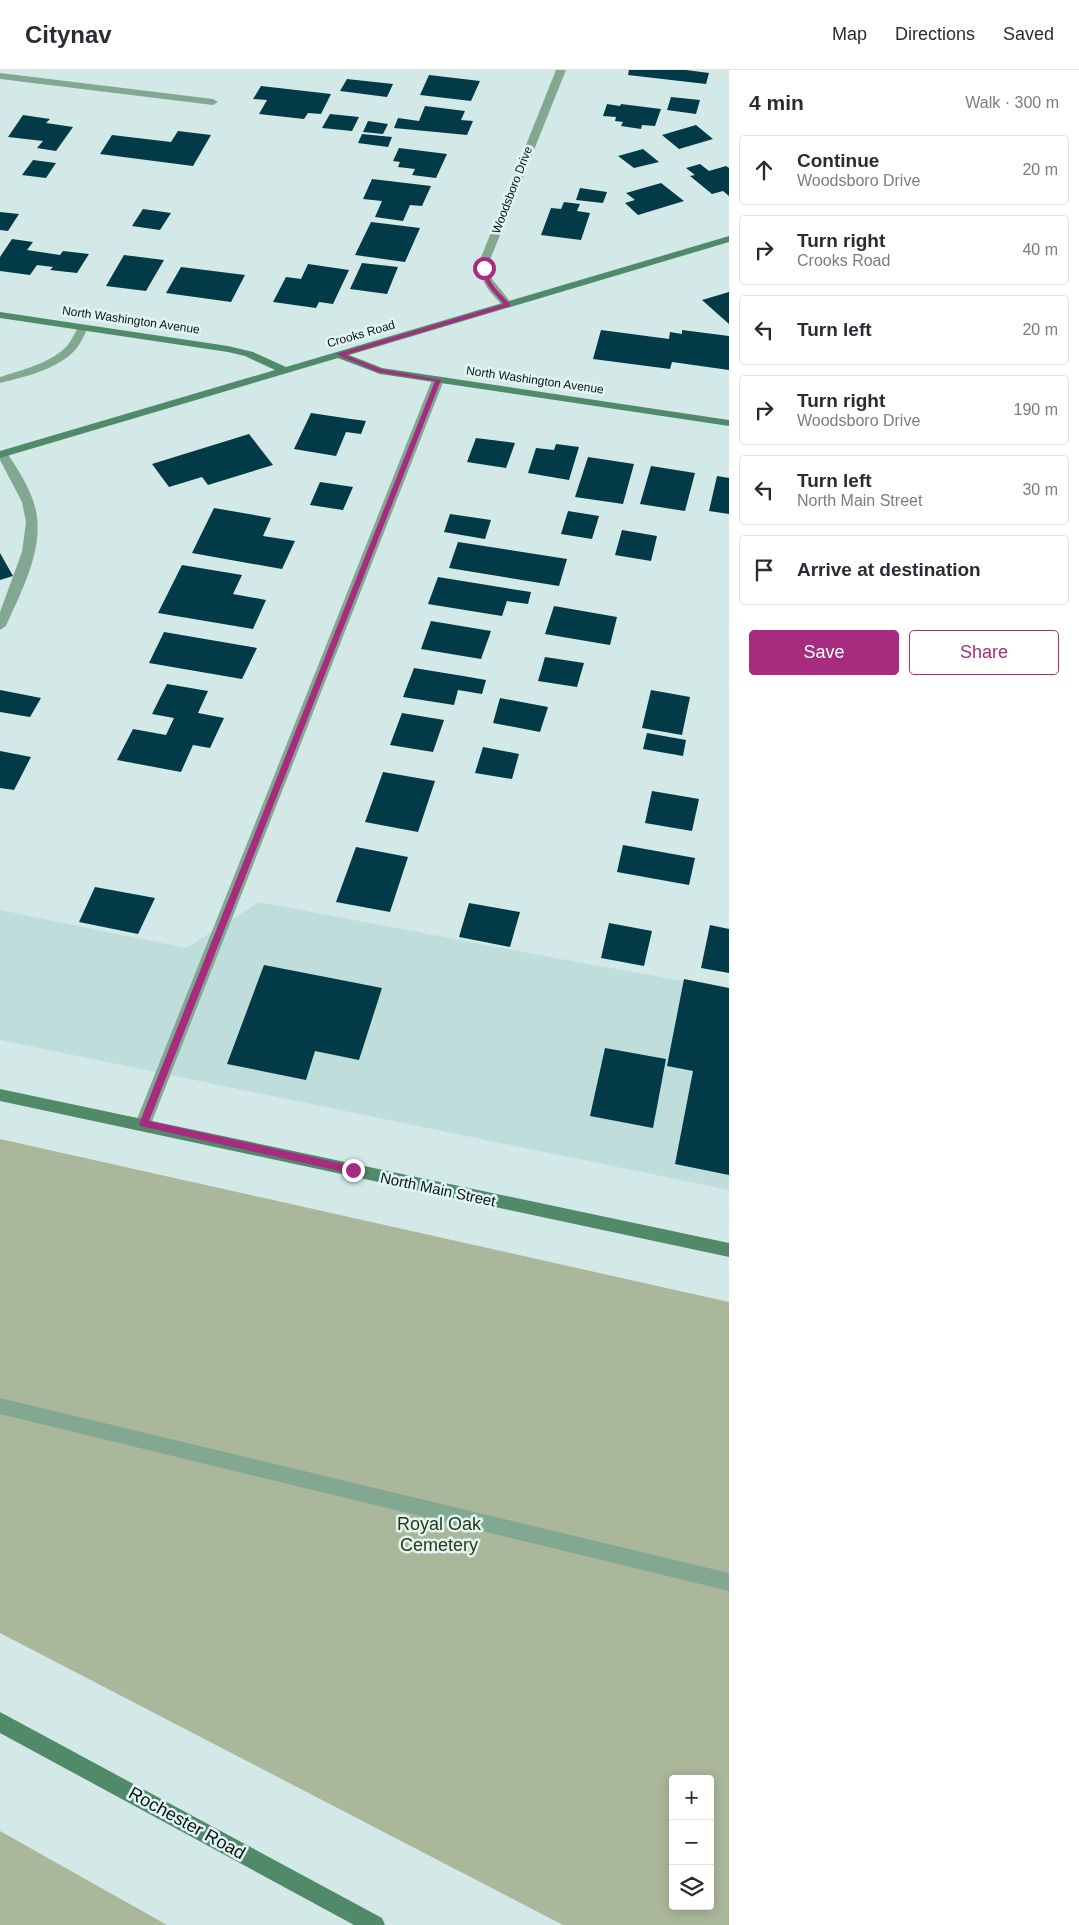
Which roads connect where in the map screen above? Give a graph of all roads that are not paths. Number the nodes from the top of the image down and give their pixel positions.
1 (561, 70) edge
2 (0, 76) edge
3 (213, 102) dead end
4 (729, 239) edge
5 (508, 305) junction
6 (0, 315) edge
7 (83, 328) junction
8 (339, 354) junction
9 (284, 370) junction
10 (0, 380) edge
11 (438, 380) junction
12 (729, 423) edge
13 (1, 455) edge
14 (0, 626) edge
15 (0, 1095) edge
16 (143, 1124) junction
17 (729, 1250) edge
18 (0, 1406) edge
19 (729, 1582) edge
20 (0, 1722) edge
21 (374, 1925) edge

1 - 5 street, Woodsboro Drive
2 - 3 street
4 - 5 main road, Crooks Road
5 - 8 main road, Crooks Road
6 - 7 main road, North Washington Avenue
7 - 9 main road, North Washington Avenue
7 - 10 street
8 - 9 main road, Crooks Road
8 - 11 main road, North Washington Avenue
9 - 13 main road, Crooks Road
11 - 12 main road, North Washington Avenue
11 - 16 street
13 - 14 street
15 - 16 main road, North Main Street
16 - 17 main road, North Main Street
18 - 19 street
20 - 21 main road, Rochester Road

